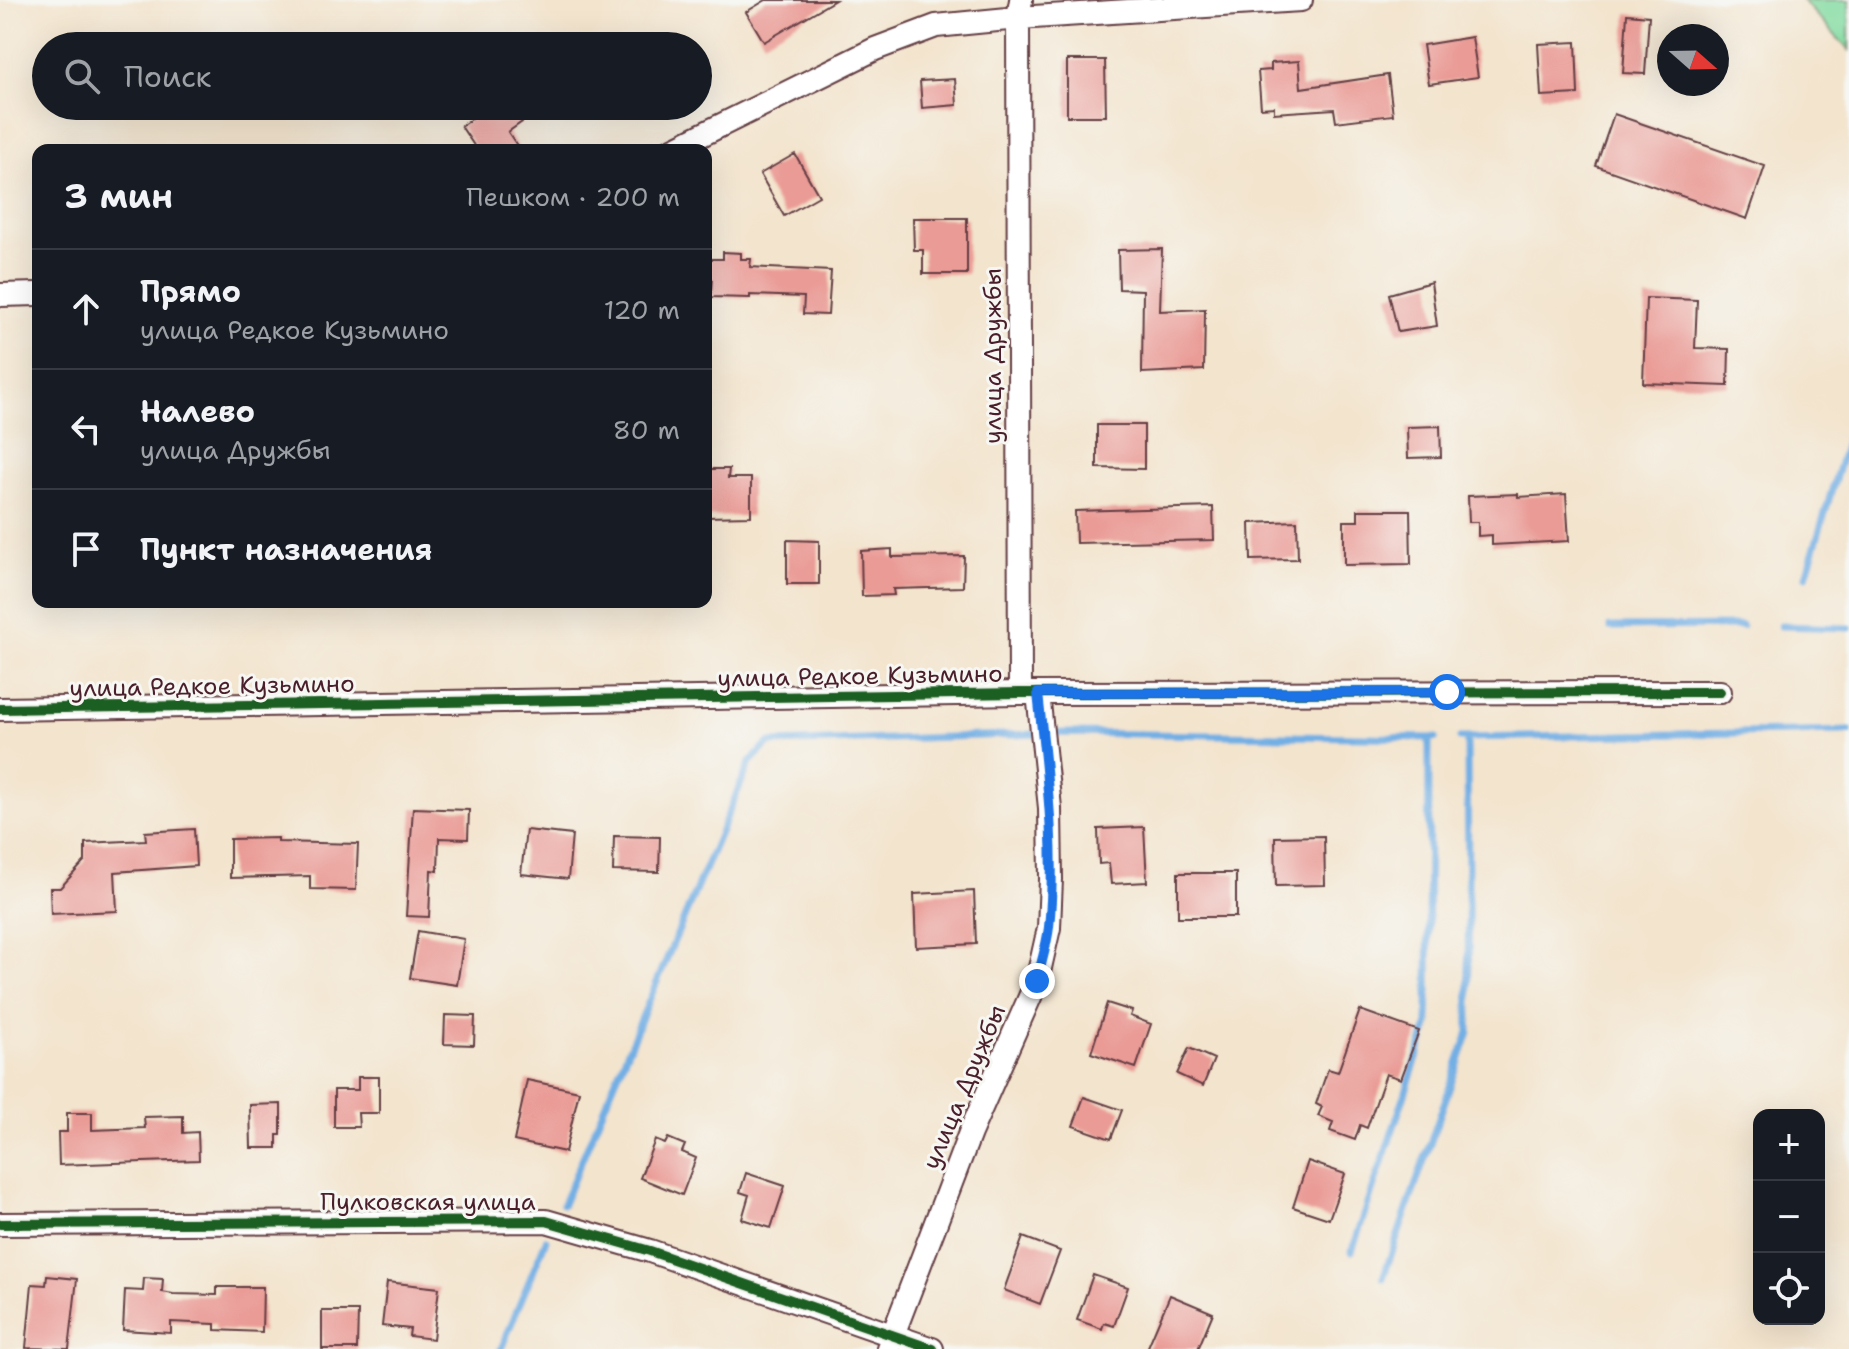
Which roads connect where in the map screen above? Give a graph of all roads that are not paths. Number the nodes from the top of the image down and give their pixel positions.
1 (1301, 0) edge
2 (1020, 9) edge
3 (683, 144) edge
4 (32, 294) edge
5 (0, 295) edge
6 (1720, 692) dead end
7 (1029, 693) junction
8 (0, 709) edge
9 (0, 1224) edge
10 (890, 1342) edge
11 (932, 1349) edge

1 - 2 street
2 - 3 street
2 - 7 street, улица Дружбы
4 - 5 street
6 - 7 street, улица Редкое Кузьмино
7 - 8 street, улица Редкое Кузьмино
7 - 10 street, улица Дружбы
9 - 10 street, Пулковская улица
10 - 11 street, Пулковская улица

